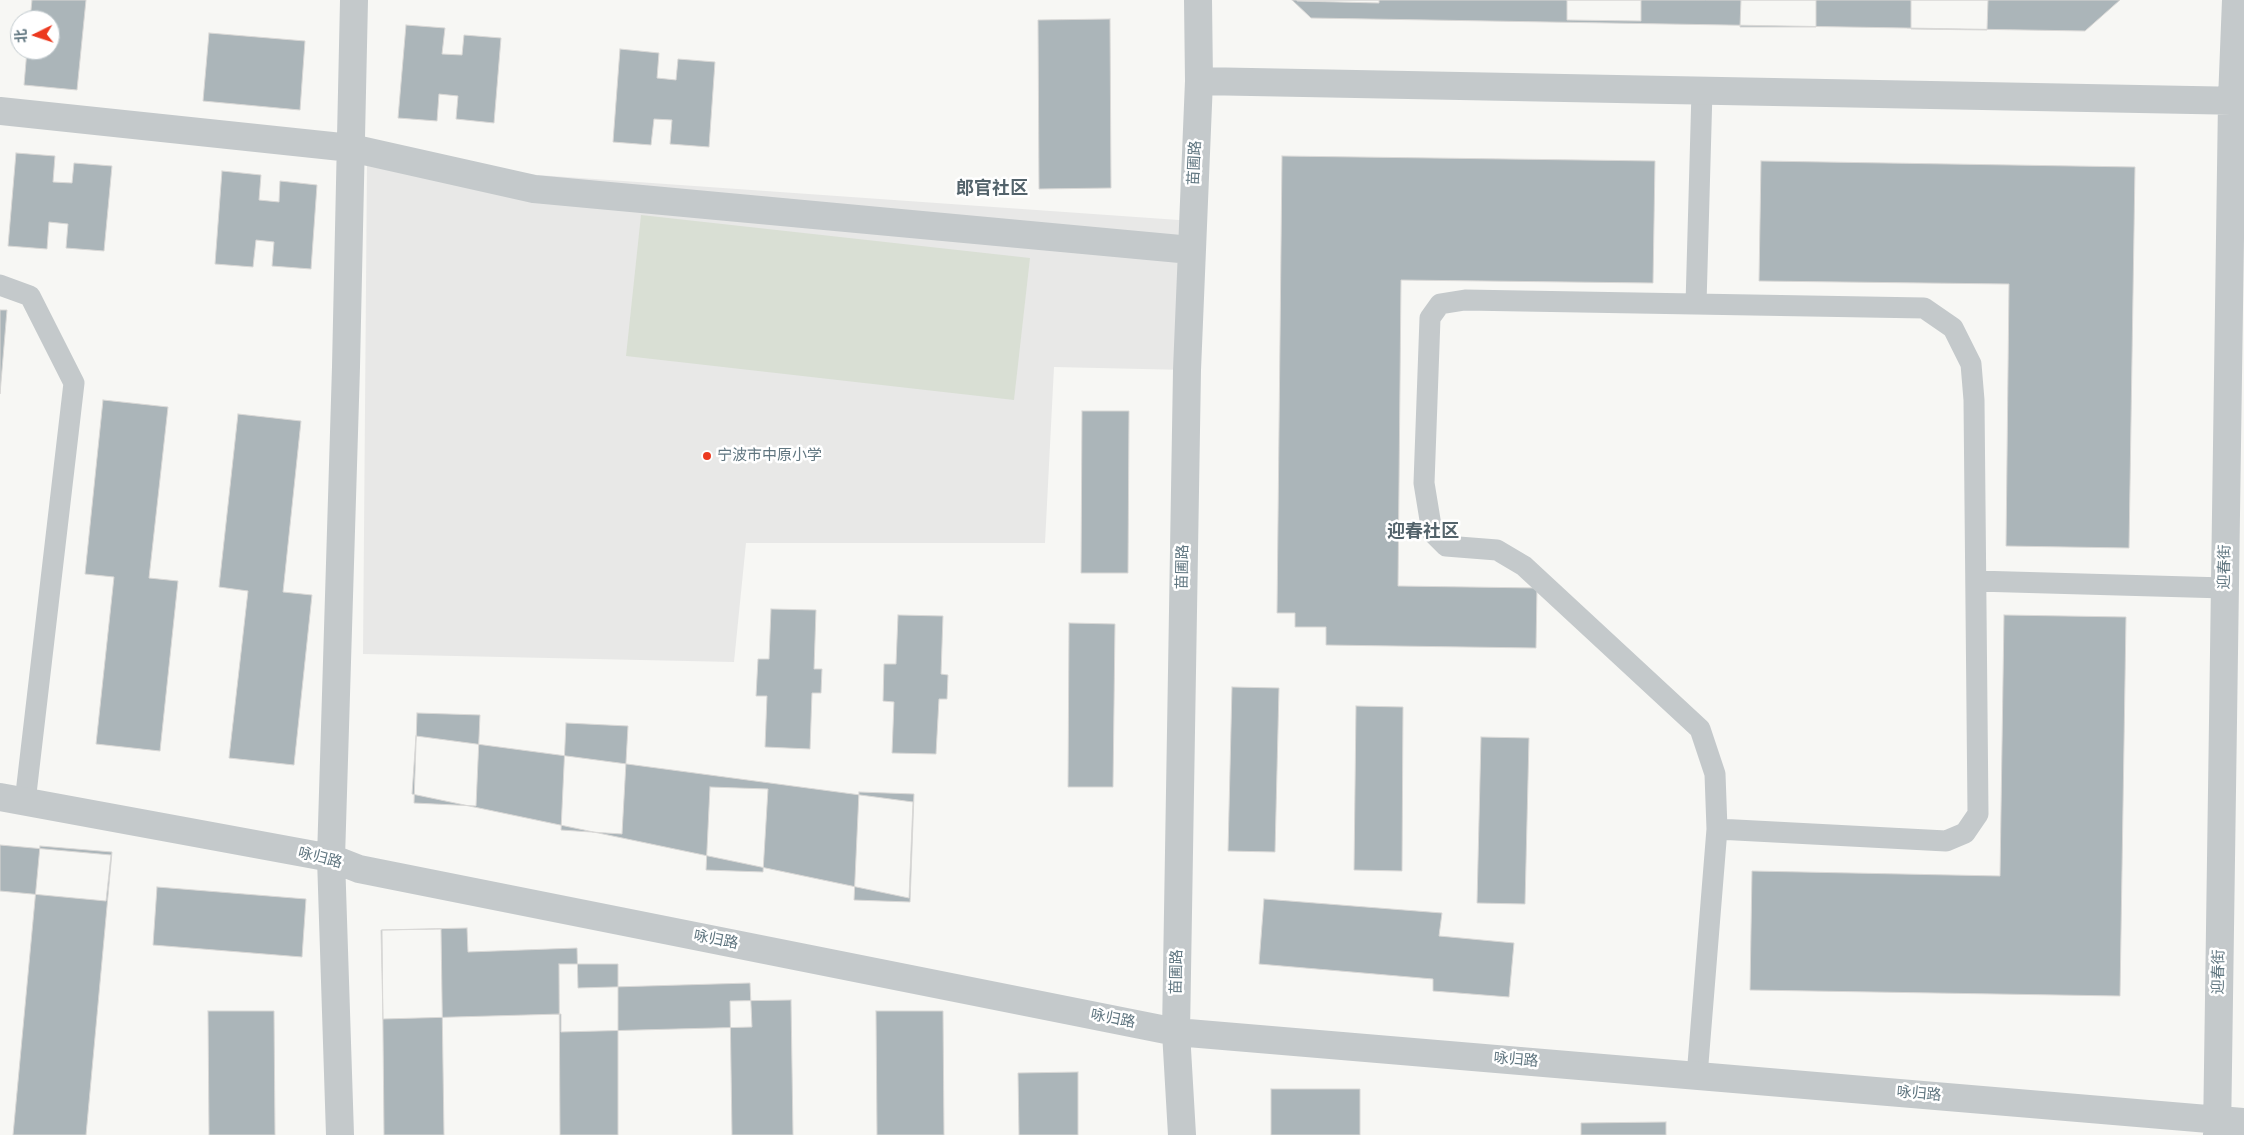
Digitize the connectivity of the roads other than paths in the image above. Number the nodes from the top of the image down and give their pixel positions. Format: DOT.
graph roads {
  1 [pos="354,0"];
  2 [pos="1198,0"];
  3 [pos="2236,0"];
  4 [pos="1199,81"];
  5 [pos="1702,91"];
  6 [pos="2238,101"];
  7 [pos="0,111"];
  8 [pos="351,148"];
  9 [pos="1192,250"];
  10 [pos="0,285"];
  11 [pos="1696,304"];
  12 [pos="1976,582"];
  13 [pos="2225,588"];
  14 [pos="13,799"];
  15 [pos="1717,829"];
  16 [pos="331,858"];
  17 [pos="1176,1032"];
  18 [pos="1698,1076"];
  19 [pos="2244,1122"];
  20 [pos="2217,1127"];
  21 [pos="340,1135"];
  22 [pos="1182,1135"];
  1 -- 8 [label="street"];
  2 -- 4 [label="street, 苗圃路"];
  3 -- 6 [label="street, 迎春街"];
  4 -- 5 [label="street"];
  4 -- 9 [label="street, 苗圃路"];
  5 -- 6 [label="street"];
  5 -- 11 [label="lane"];
  6 -- 13 [label="street, 迎春街"];
  7 -- 8 [label="street"];
  8 -- 9 [label="street"];
  8 -- 16 [label="street"];
  9 -- 17 [label="street, 苗圃路"];
  10 -- 14 [label="lane"];
  11 -- 12 [label="lane"];
  11 -- 15 [label="lane"];
  12 -- 13 [label="lane"];
  12 -- 15 [label="lane"];
  13 -- 20 [label="street, 迎春街"];
  14 -- 16 [label="street, 咏归路"];
  15 -- 18 [label="lane"];
  16 -- 17 [label="street, 咏归路"];
  16 -- 21 [label="street"];
  17 -- 18 [label="street, 咏归路"];
  17 -- 22 [label="street, 苗圃路"];
  18 -- 20 [label="street, 咏归路"];
  19 -- 20 [label="street, 咏归路"];
}
